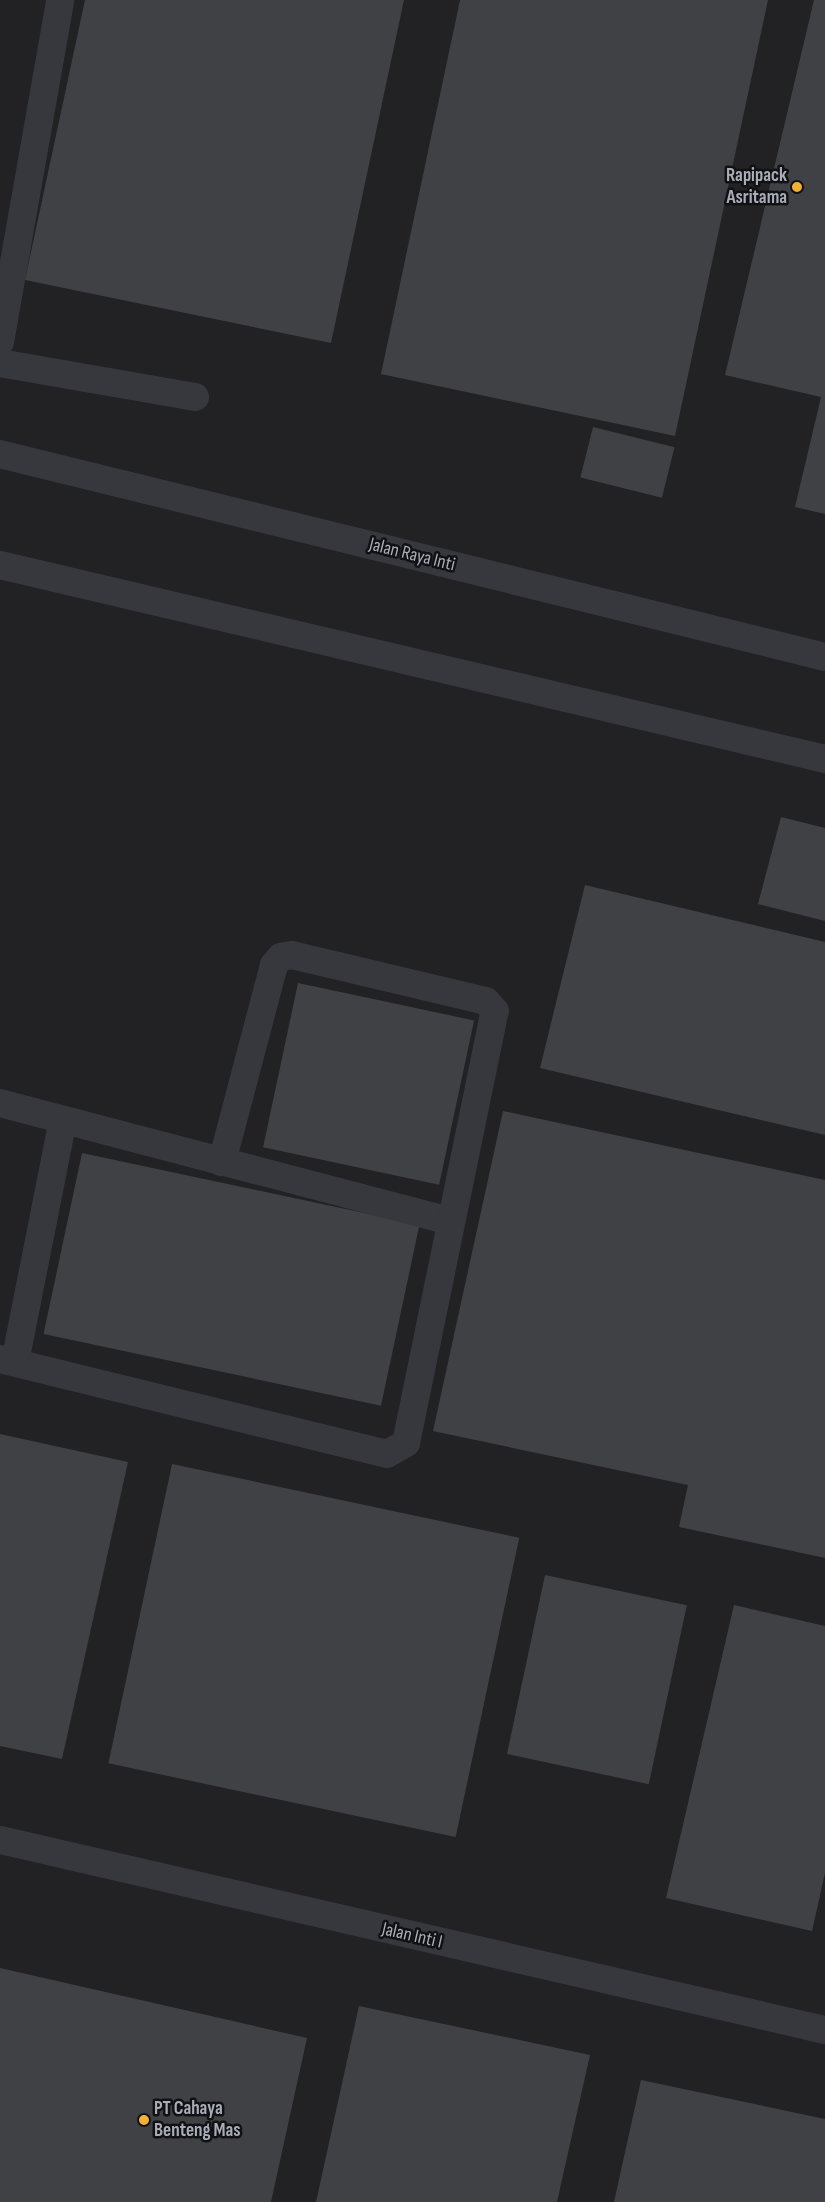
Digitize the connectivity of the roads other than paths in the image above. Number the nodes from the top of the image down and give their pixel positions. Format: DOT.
graph roads {
  1 [pos="60,0"];
  2 [pos="0,342"];
  3 [pos="0,363"];
  4 [pos="195,397"];
  5 [pos="0,454"];
  6 [pos="0,566"];
  7 [pos="825,657"];
  8 [pos="825,759"];
  9 [pos="0,1103"];
  10 [pos="63,1120"];
  11 [pos="222,1162"];
  12 [pos="449,1221"];
  13 [pos="8,1361"];
  14 [pos="0,1840"];
  15 [pos="825,2030"];
  1 -- 2 [label="street"];
  3 -- 4 [label="street"];
  5 -- 7 [label="street, Jalan Raya Inti"];
  6 -- 8 [label="street"];
  9 -- 10 [label="street"];
  10 -- 11 [label="street"];
  10 -- 13 [label="street"];
  11 -- 12 [label="street"];
  11 -- 12 [label="street"];
  12 -- 13 [label="street"];
  14 -- 15 [label="street, Jalan Inti I"];
}
